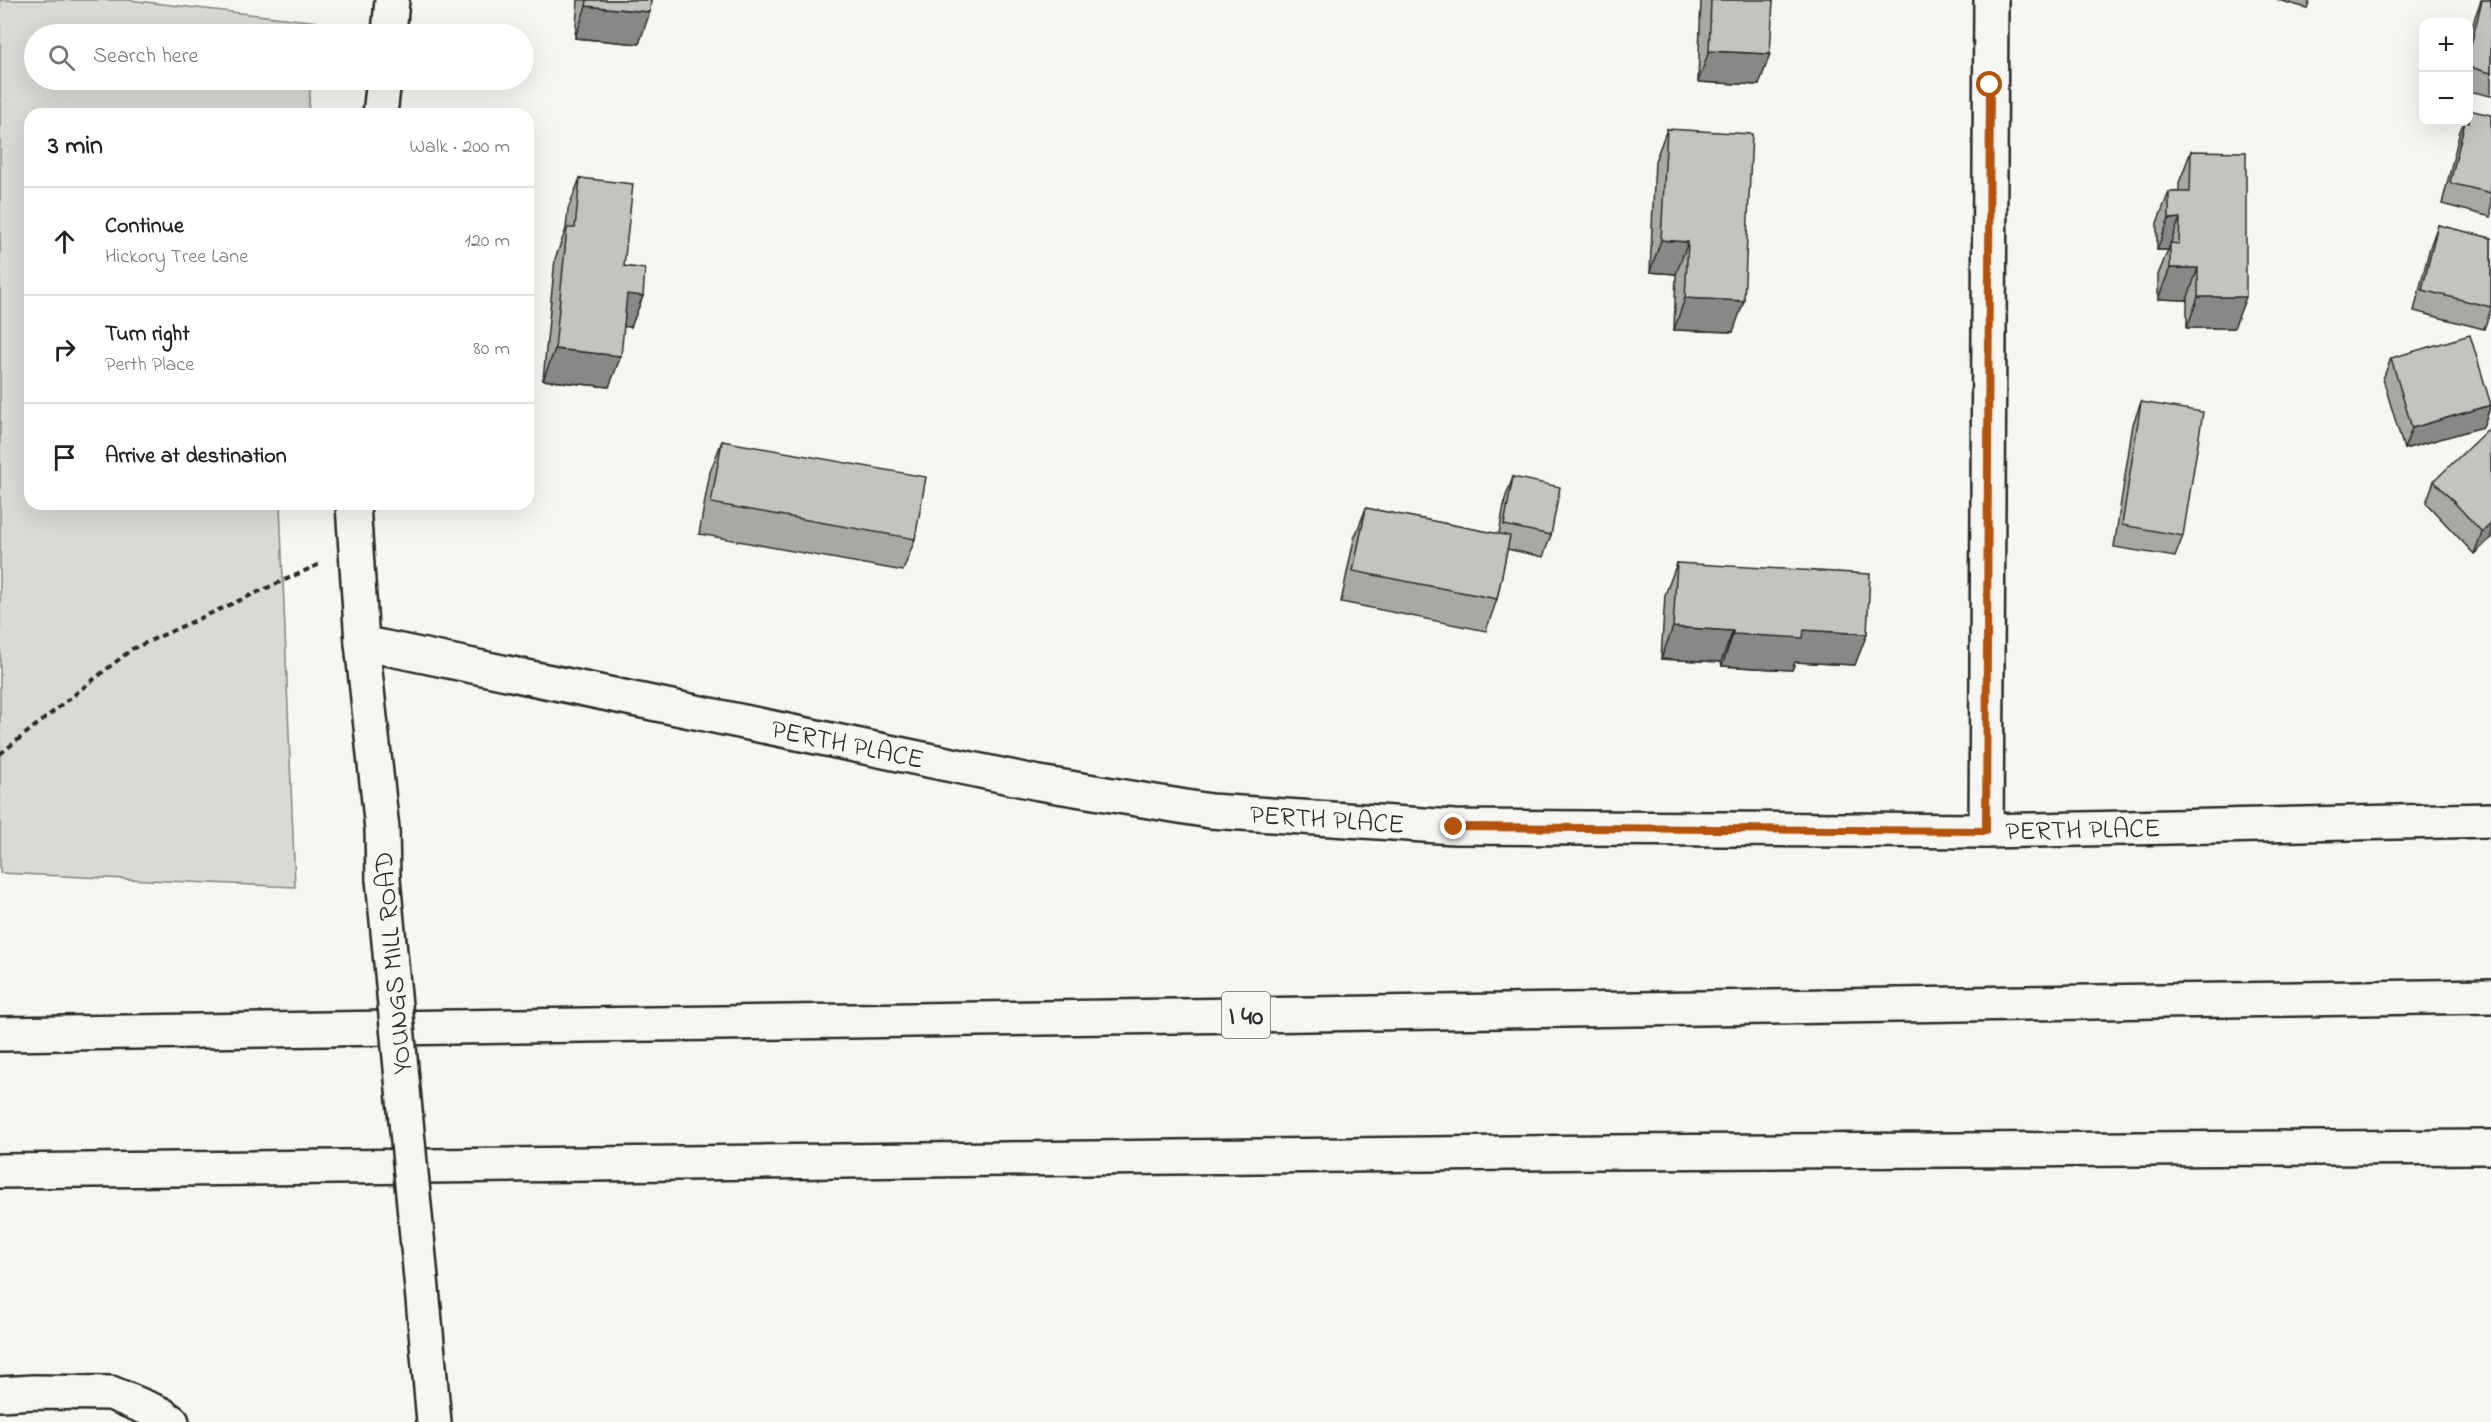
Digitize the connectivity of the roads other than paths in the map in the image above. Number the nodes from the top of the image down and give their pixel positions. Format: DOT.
graph roads {
  1 [pos="392,0"];
  2 [pos="1991,0"];
  3 [pos="390,24"];
  4 [pos="383,90"];
  5 [pos="381,108"];
  6 [pos="353,510"];
  7 [pos="362,643"];
  8 [pos="2491,820"];
  9 [pos="1986,831"];
  10 [pos="2491,996"];
  11 [pos="0,1034"];
  12 [pos="2491,1147"];
  13 [pos="0,1171"];
  14 [pos="0,1394"];
  15 [pos="172,1422"];
  16 [pos="434,1422"];
  1 -- 3 [label="main road"];
  2 -- 9 [label="main road"];
  4 -- 5 [label="main road"];
  6 -- 7 [label="main road, YOUNGS MILL ROAD"];
  7 -- 9 [label="main road, PERTH PLACE"];
  7 -- 16 [label="main road, YOUNGS MILL ROAD, bridge"];
  8 -- 9 [label="main road, PERTH PLACE"];
  10 -- 11 [label="main road, I 40"];
  12 -- 13 [label="main road"];
  14 -- 15 [label="main road"];
}
